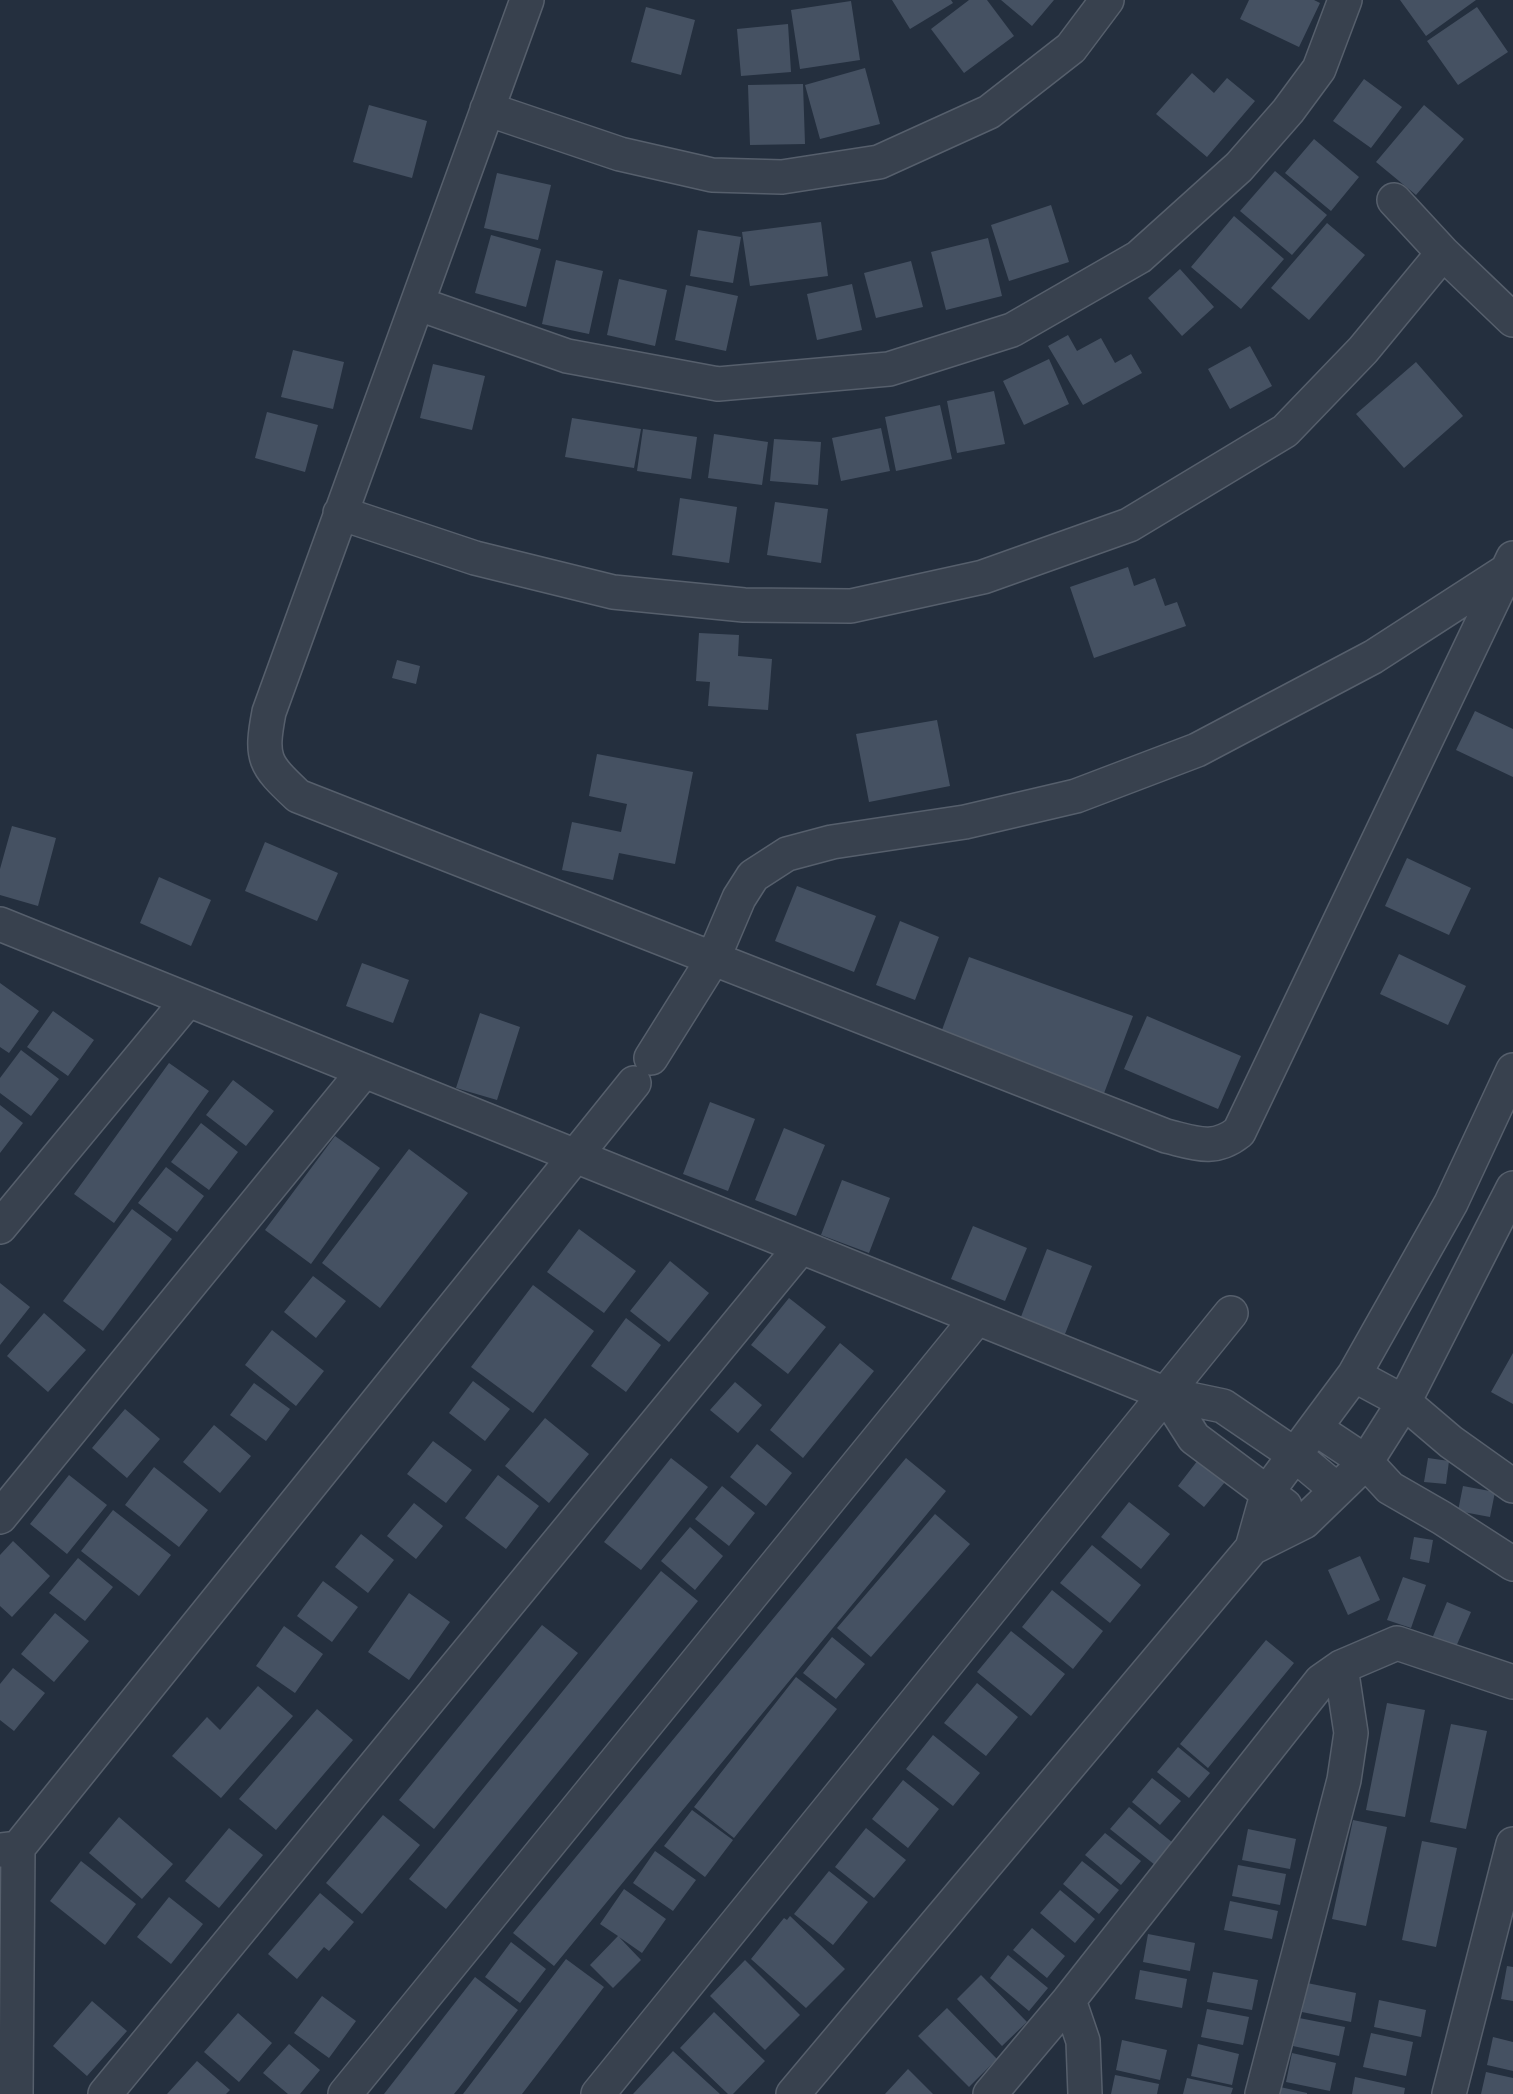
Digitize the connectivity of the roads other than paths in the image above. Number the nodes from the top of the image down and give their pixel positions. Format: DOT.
graph roads {
  1 [pos="527,0"];
  2 [pos="1107,0"];
  3 [pos="1345,0"];
  4 [pos="487,109"];
  5 [pos="1394,200"];
  6 [pos="1443,253"];
  7 [pos="419,304"];
  8 [pos="1513,320"];
  9 [pos="340,513"];
  10 [pos="1510,564"];
  11 [pos="4,933"];
  12 [pos="713,959"];
  13 [pos="188,1000"];
  14 [pos="1513,1070"];
  15 [pos="364,1071"];
  16 [pos="576,1156"];
  17 [pos="1513,1188"];
  18 [pos="0,1227"];
  19 [pos="801,1247"];
  20 [pos="1232,1313"];
  21 [pos="977,1318"];
  22 [pos="1354,1375"];
  23 [pos="1166,1394"];
  24 [pos="1404,1402"];
  25 [pos="1315,1428"];
  26 [pos="1295,1455"];
  27 [pos="1366,1462"];
  28 [pos="1513,1486"];
  29 [pos="1337,1490"];
  30 [pos="1268,1491"];
  31 [pos="0,1517"];
  32 [pos="1304,1522"];
  33 [pos="1252,1548"];
  34 [pos="1513,1564"];
  35 [pos="1341,1667"];
  36 [pos="1513,1682"];
  37 [pos="1513,1844"];
  38 [pos="9,1849"];
  39 [pos="1069,2000"];
  40 [pos="16,2094"];
  41 [pos="105,2094"];
  42 [pos="345,2094"];
  43 [pos="598,2094"];
  44 [pos="793,2094"];
  45 [pos="990,2094"];
  46 [pos="1085,2094"];
  47 [pos="1262,2094"];
  48 [pos="1449,2094"];
  1 -- 4 [label="street"];
  2 -- 4 [label="street"];
  3 -- 7 [label="street"];
  4 -- 7 [label="street"];
  5 -- 6 [label="street"];
  6 -- 8 [label="street"];
  6 -- 9 [label="street"];
  7 -- 9 [label="street"];
  9 -- 12 [label="street"];
  10 -- 12 [label="street"];
  10 -- 12 [label="street"];
  11 -- 13 [label="street"];
  12 -- 16 [label="street"];
  13 -- 15 [label="street"];
  13 -- 18 [label="street"];
  14 -- 22 [label="street"];
  15 -- 16 [label="street"];
  15 -- 31 [label="street"];
  16 -- 19 [label="street"];
  16 -- 38 [label="street"];
  17 -- 24 [label="street"];
  19 -- 21 [label="street"];
  19 -- 41 [label="street"];
  20 -- 23 [label="street"];
  21 -- 23 [label="street"];
  21 -- 42 [label="street"];
  22 -- 24 [label="street"];
  22 -- 25 [label="street"];
  23 -- 26 [label="street"];
  23 -- 30 [label="street"];
  23 -- 43 [label="street"];
  24 -- 27 [label="street"];
  24 -- 28 [label="street"];
  25 -- 26 [label="street"];
  25 -- 27 [label="street"];
  26 -- 29 [label="street"];
  26 -- 30 [label="street"];
  27 -- 29 [label="street"];
  27 -- 34 [label="street"];
  29 -- 32 [label="street"];
  30 -- 32 [label="street"];
  30 -- 33 [label="street"];
  32 -- 33 [label="street"];
  33 -- 44 [label="street"];
  35 -- 36 [label="street"];
  35 -- 39 [label="street"];
  35 -- 47 [label="street"];
  37 -- 48 [label="street"];
  38 -- 40 [label="street"];
  39 -- 45 [label="street"];
  39 -- 46 [label="street"];
}
